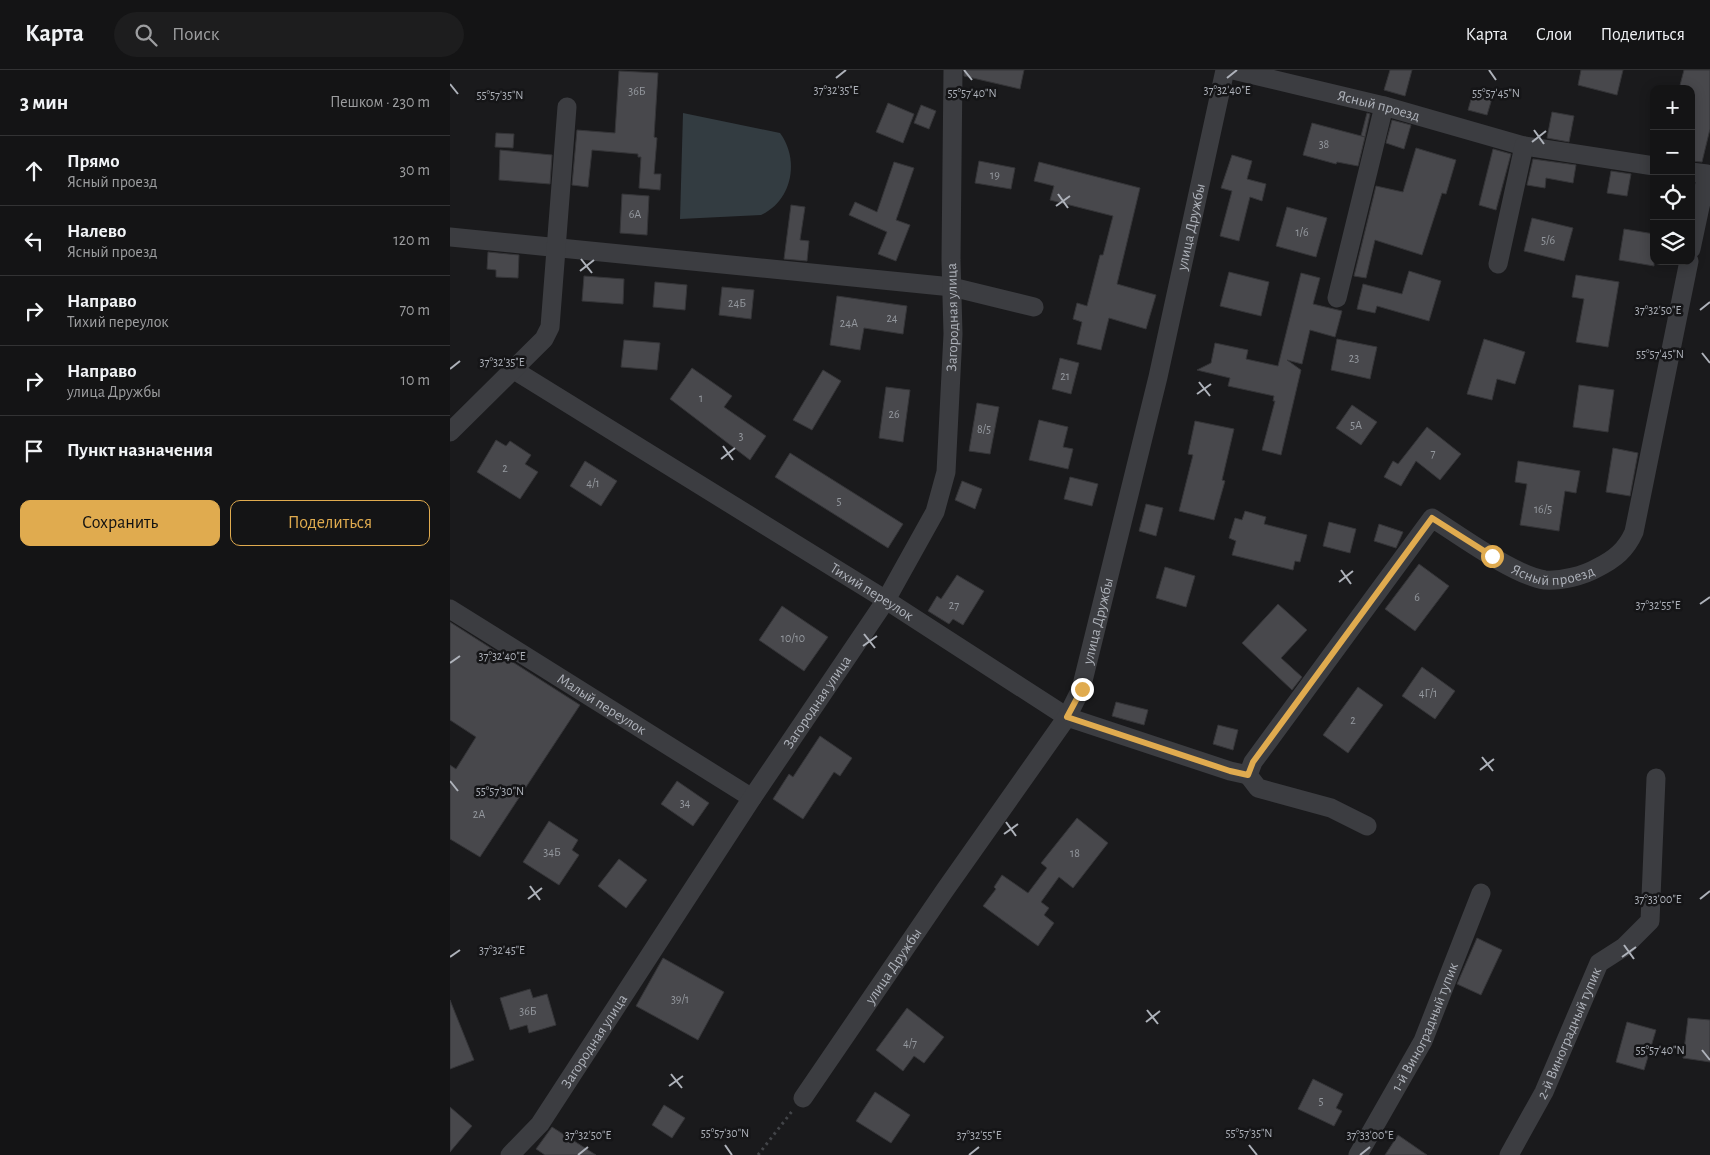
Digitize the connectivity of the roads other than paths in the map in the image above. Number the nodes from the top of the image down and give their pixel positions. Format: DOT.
graph roads {
  1 [pos="953,70"];
  2 [pos="1225,70"];
  3 [pos="1233,70"];
  4 [pos="1384,106"];
  5 [pos="567,107"];
  6 [pos="1524,146"];
  7 [pos="1650,165"];
  8 [pos="1703,173"];
  9 [pos="1695,224"];
  10 [pos="450,237"];
  11 [pos="556,246"];
  12 [pos="1498,264"];
  13 [pos="1688,265"];
  14 [pos="952,287"];
  15 [pos="1337,298"];
  16 [pos="1034,307"];
  17 [pos="514,370"];
  18 [pos="450,432"];
  19 [pos="886,600"];
  20 [pos="450,609"];
  21 [pos="1067,717"];
  22 [pos="1248,775"];
  23 [pos="1656,778"];
  24 [pos="752,798"];
  25 [pos="1368,826"];
  26 [pos="1481,893"];
  27 [pos="803,1098"];
  28 [pos="510,1155"];
  29 [pos="1358,1155"];
  30 [pos="1509,1155"];
  1 -- 14 [label="street, Загородная улица"];
  2 -- 21 [label="street, улица Дружбы"];
  3 -- 4 [label="street, Ясный проезд"];
  4 -- 6 [label="street, Ясный проезд"];
  4 -- 15 [label="street"];
  5 -- 11 [label="street"];
  6 -- 7 [label="street, Ясный проезд"];
  6 -- 12 [label="street"];
  8 -- 9 [label="street"];
  10 -- 11 [label="street"];
  11 -- 14 [label="street"];
  11 -- 17 [label="street"];
  13 -- 22 [label="street, Ясный проезд"];
  14 -- 16 [label="street"];
  14 -- 19 [label="street, Загородная улица"];
  17 -- 18 [label="street"];
  17 -- 19 [label="street, Тихий переулок"];
  19 -- 21 [label="street, Тихий переулок"];
  19 -- 24 [label="street, Загородная улица"];
  20 -- 24 [label="street, Малый переулок"];
  21 -- 22 [label="street, Тихий переулок"];
  21 -- 27 [label="street, улица Дружбы"];
  22 -- 25 [label="street"];
  23 -- 30 [label="street, 2-й Виноградный тупик"];
  24 -- 28 [label="street, Загородная улица"];
  26 -- 29 [label="street, 1-й Виноградный тупик"];
}
